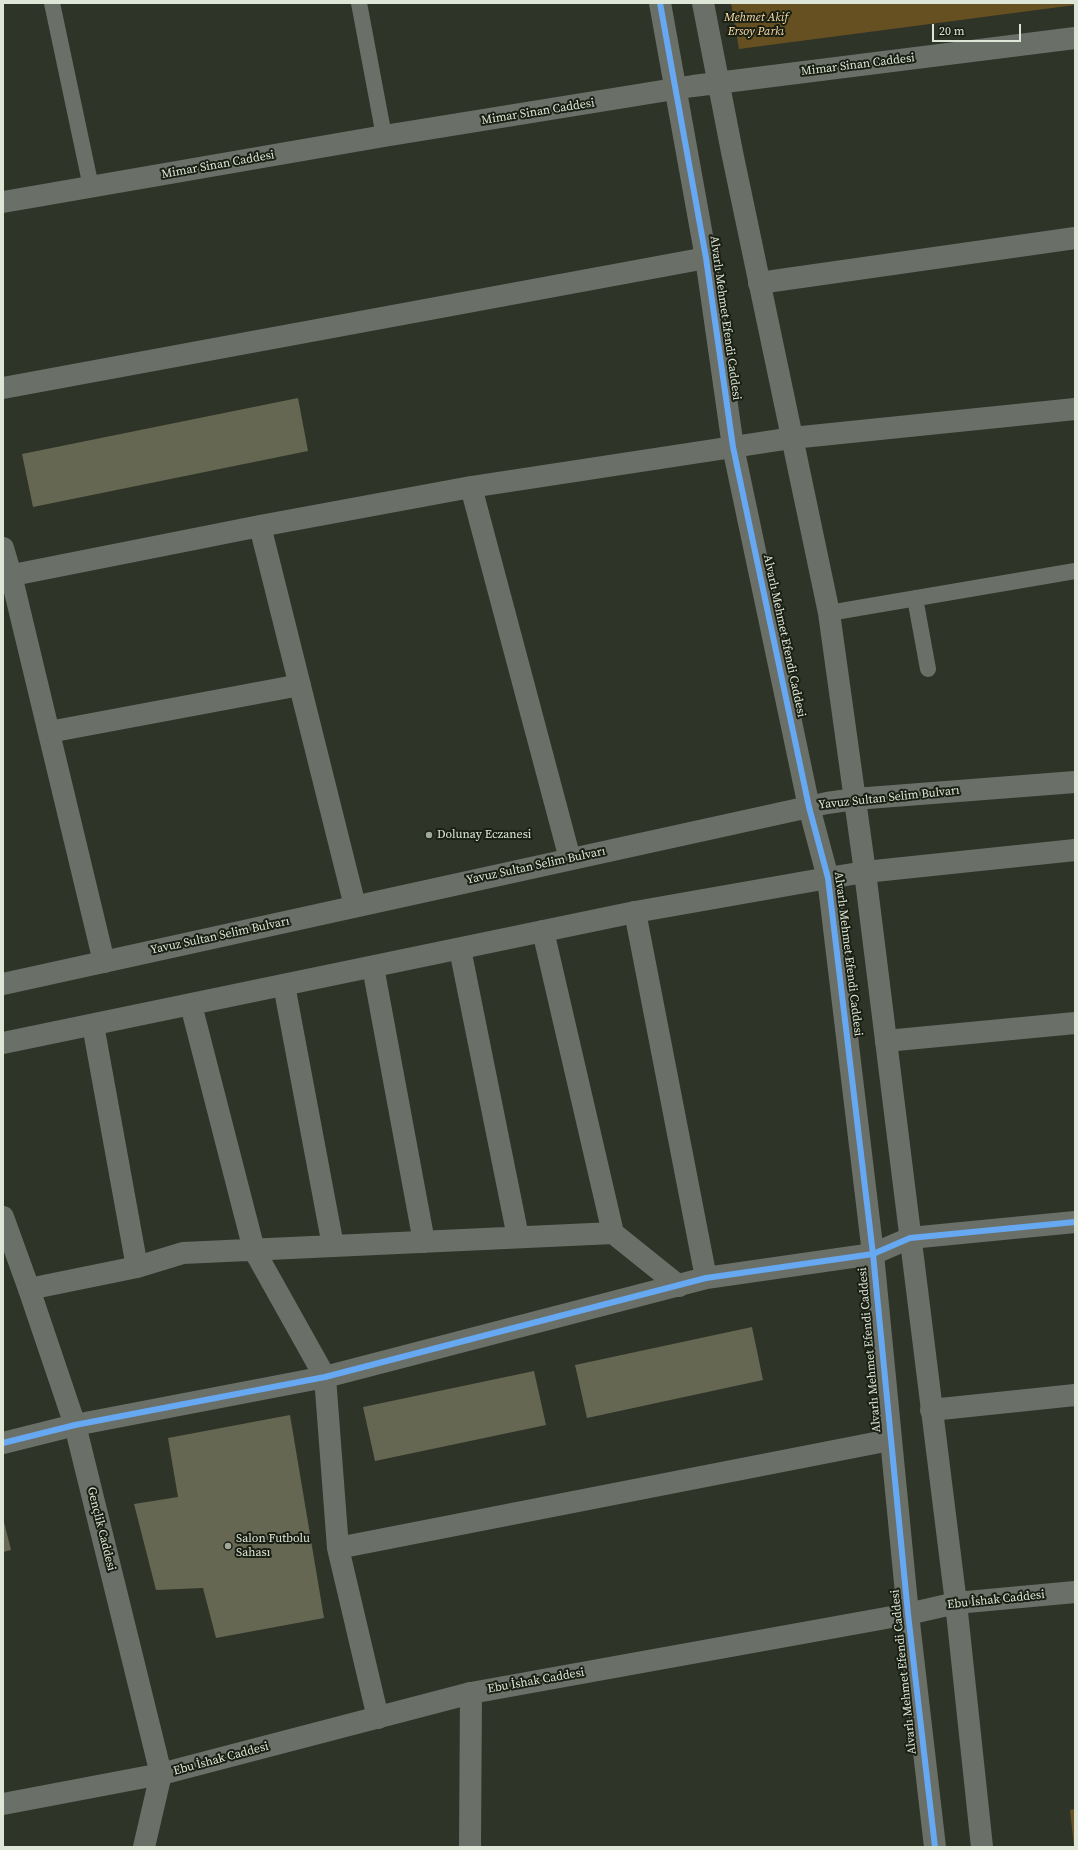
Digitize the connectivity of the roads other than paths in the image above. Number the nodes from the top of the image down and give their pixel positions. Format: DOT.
graph roads {
  1 [pos="52,3"];
  2 [pos="359,3"];
  3 [pos="660,3"];
  4 [pos="703,3"];
  5 [pos="1075,38"];
  6 [pos="718,82"];
  7 [pos="677,90"];
  8 [pos="384,136"];
  9 [pos="91,187"];
  10 [pos="3,202"];
  11 [pos="1075,238"];
  12 [pos="706,258"];
  13 [pos="759,283"];
  14 [pos="3,388"];
  15 [pos="1075,409"];
  16 [pos="792,438"];
  17 [pos="733,446"];
  18 [pos="471,487"];
  19 [pos="260,526"];
  20 [pos="3,548"];
  21 [pos="1075,571"];
  22 [pos="7,576"];
  23 [pos="915,598"];
  24 [pos="828,613"];
  25 [pos="928,669"];
  26 [pos="300,685"];
  27 [pos="49,732"];
  28 [pos="1075,782"];
  29 [pos="855,799"];
  30 [pos="809,807"];
  31 [pos="1075,850"];
  32 [pos="570,859"];
  33 [pos="865,872"];
  34 [pos="828,878"];
  35 [pos="355,906"];
  36 [pos="636,912"];
  37 [pos="543,932"];
  38 [pos="460,949"];
  39 [pos="104,962"];
  40 [pos="373,967"];
  41 [pos="3,984"];
  42 [pos="284,985"];
  43 [pos="191,1005"];
  44 [pos="1075,1023"];
  45 [pos="93,1025"];
  46 [pos="886,1041"];
  47 [pos="3,1043"];
  48 [pos="3,1217"];
  49 [pos="1075,1222"];
  50 [pos="613,1233"];
  51 [pos="518,1237"];
  52 [pos="910,1238"];
  53 [pos="424,1242"];
  54 [pos="333,1246"];
  55 [pos="254,1250"];
  56 [pos="873,1254"];
  57 [pos="137,1267"];
  58 [pos="706,1278"];
  59 [pos="679,1286"];
  60 [pos="30,1289"];
  61 [pos="325,1377"];
  62 [pos="1075,1395"];
  63 [pos="931,1410"];
  64 [pos="75,1425"];
  65 [pos="890,1440"];
  66 [pos="3,1443"];
  67 [pos="338,1548"];
  68 [pos="1075,1592"];
  69 [pos="956,1603"];
  70 [pos="908,1614"];
  71 [pos="471,1693"];
  72 [pos="378,1718"];
  73 [pos="161,1774"];
  74 [pos="3,1804"];
  75 [pos="144,1847"];
  76 [pos="470,1847"];
  77 [pos="935,1847"];
  78 [pos="982,1847"];
  1 -- 9 [label="lane"];
  2 -- 8 [label="lane"];
  3 -- 7 [label="street, Alvarlı Mehmet Efendi Caddesi"];
  4 -- 6 [label="street"];
  5 -- 6 [label="street, Mimar Sinan Caddesi"];
  6 -- 7 [label="street, Mimar Sinan Caddesi"];
  6 -- 13 [label="street"];
  7 -- 8 [label="street, Mimar Sinan Caddesi"];
  7 -- 12 [label="street, Alvarlı Mehmet Efendi Caddesi"];
  8 -- 9 [label="street, Mimar Sinan Caddesi"];
  9 -- 10 [label="street, Mimar Sinan Caddesi"];
  11 -- 13 [label="street"];
  12 -- 14 [label="street"];
  12 -- 17 [label="street, Alvarlı Mehmet Efendi Caddesi"];
  13 -- 16 [label="street"];
  15 -- 16 [label="street"];
  16 -- 17 [label="street"];
  16 -- 24 [label="street"];
  17 -- 18 [label="street"];
  17 -- 30 [label="street, Alvarlı Mehmet Efendi Caddesi"];
  18 -- 19 [label="street"];
  18 -- 32 [label="street"];
  19 -- 22 [label="street"];
  19 -- 26 [label="street"];
  20 -- 22 [label="street"];
  21 -- 23 [label="lane"];
  22 -- 27 [label="street"];
  23 -- 24 [label="lane"];
  23 -- 25 [label="lane"];
  24 -- 29 [label="street"];
  26 -- 27 [label="street"];
  26 -- 35 [label="street"];
  27 -- 39 [label="street"];
  28 -- 29 [label="main road, Yavuz Sultan Selim Bulvarı"];
  29 -- 30 [label="main road, Yavuz Sultan Selim Bulvarı"];
  29 -- 33 [label="street"];
  30 -- 32 [label="main road, Yavuz Sultan Selim Bulvarı"];
  30 -- 34 [label="street, Alvarlı Mehmet Efendi Caddesi"];
  31 -- 33 [label="main road"];
  32 -- 35 [label="main road, Yavuz Sultan Selim Bulvarı"];
  33 -- 34 [label="main road"];
  33 -- 46 [label="street"];
  34 -- 36 [label="main road"];
  34 -- 56 [label="street, Alvarlı Mehmet Efendi Caddesi"];
  35 -- 39 [label="main road, Yavuz Sultan Selim Bulvarı"];
  36 -- 37 [label="main road"];
  36 -- 58 [label="street"];
  37 -- 38 [label="main road"];
  37 -- 50 [label="street"];
  38 -- 40 [label="main road"];
  38 -- 51 [label="street"];
  39 -- 41 [label="main road, Yavuz Sultan Selim Bulvarı"];
  40 -- 42 [label="main road"];
  40 -- 53 [label="street"];
  42 -- 43 [label="main road"];
  42 -- 54 [label="street"];
  43 -- 45 [label="main road"];
  43 -- 55 [label="street"];
  44 -- 46 [label="street"];
  45 -- 47 [label="main road"];
  45 -- 57 [label="street"];
  46 -- 52 [label="street"];
  48 -- 60 [label="street, Gençlik Caddesi"];
  49 -- 52 [label="street"];
  50 -- 51 [label="street"];
  50 -- 59 [label="street"];
  51 -- 53 [label="street"];
  52 -- 56 [label="street"];
  52 -- 63 [label="street"];
  53 -- 54 [label="street"];
  54 -- 55 [label="street"];
  55 -- 57 [label="street"];
  55 -- 61 [label="street"];
  56 -- 58 [label="street"];
  56 -- 65 [label="street, Alvarlı Mehmet Efendi Caddesi"];
  57 -- 60 [label="street"];
  58 -- 59 [label="street"];
  59 -- 61 [label="street"];
  60 -- 64 [label="street, Gençlik Caddesi"];
  61 -- 64 [label="street"];
  61 -- 67 [label="street"];
  62 -- 63 [label="street"];
  63 -- 69 [label="street"];
  64 -- 66 [label="street"];
  64 -- 73 [label="street, Gençlik Caddesi"];
  65 -- 67 [label="street"];
  65 -- 70 [label="street, Alvarlı Mehmet Efendi Caddesi"];
  67 -- 72 [label="street"];
  68 -- 69 [label="street, Ebu İshak Caddesi"];
  69 -- 70 [label="street, Ebu İshak Caddesi"];
  69 -- 78 [label="street"];
  70 -- 71 [label="street, Ebu İshak Caddesi"];
  70 -- 77 [label="street, Alvarlı Mehmet Efendi Caddesi"];
  71 -- 72 [label="street, Ebu İshak Caddesi"];
  71 -- 76 [label="street"];
  72 -- 73 [label="street, Ebu İshak Caddesi"];
  73 -- 74 [label="street, Ebu İshak Caddesi"];
  73 -- 75 [label="street, Gençlik Caddesi"];
}
